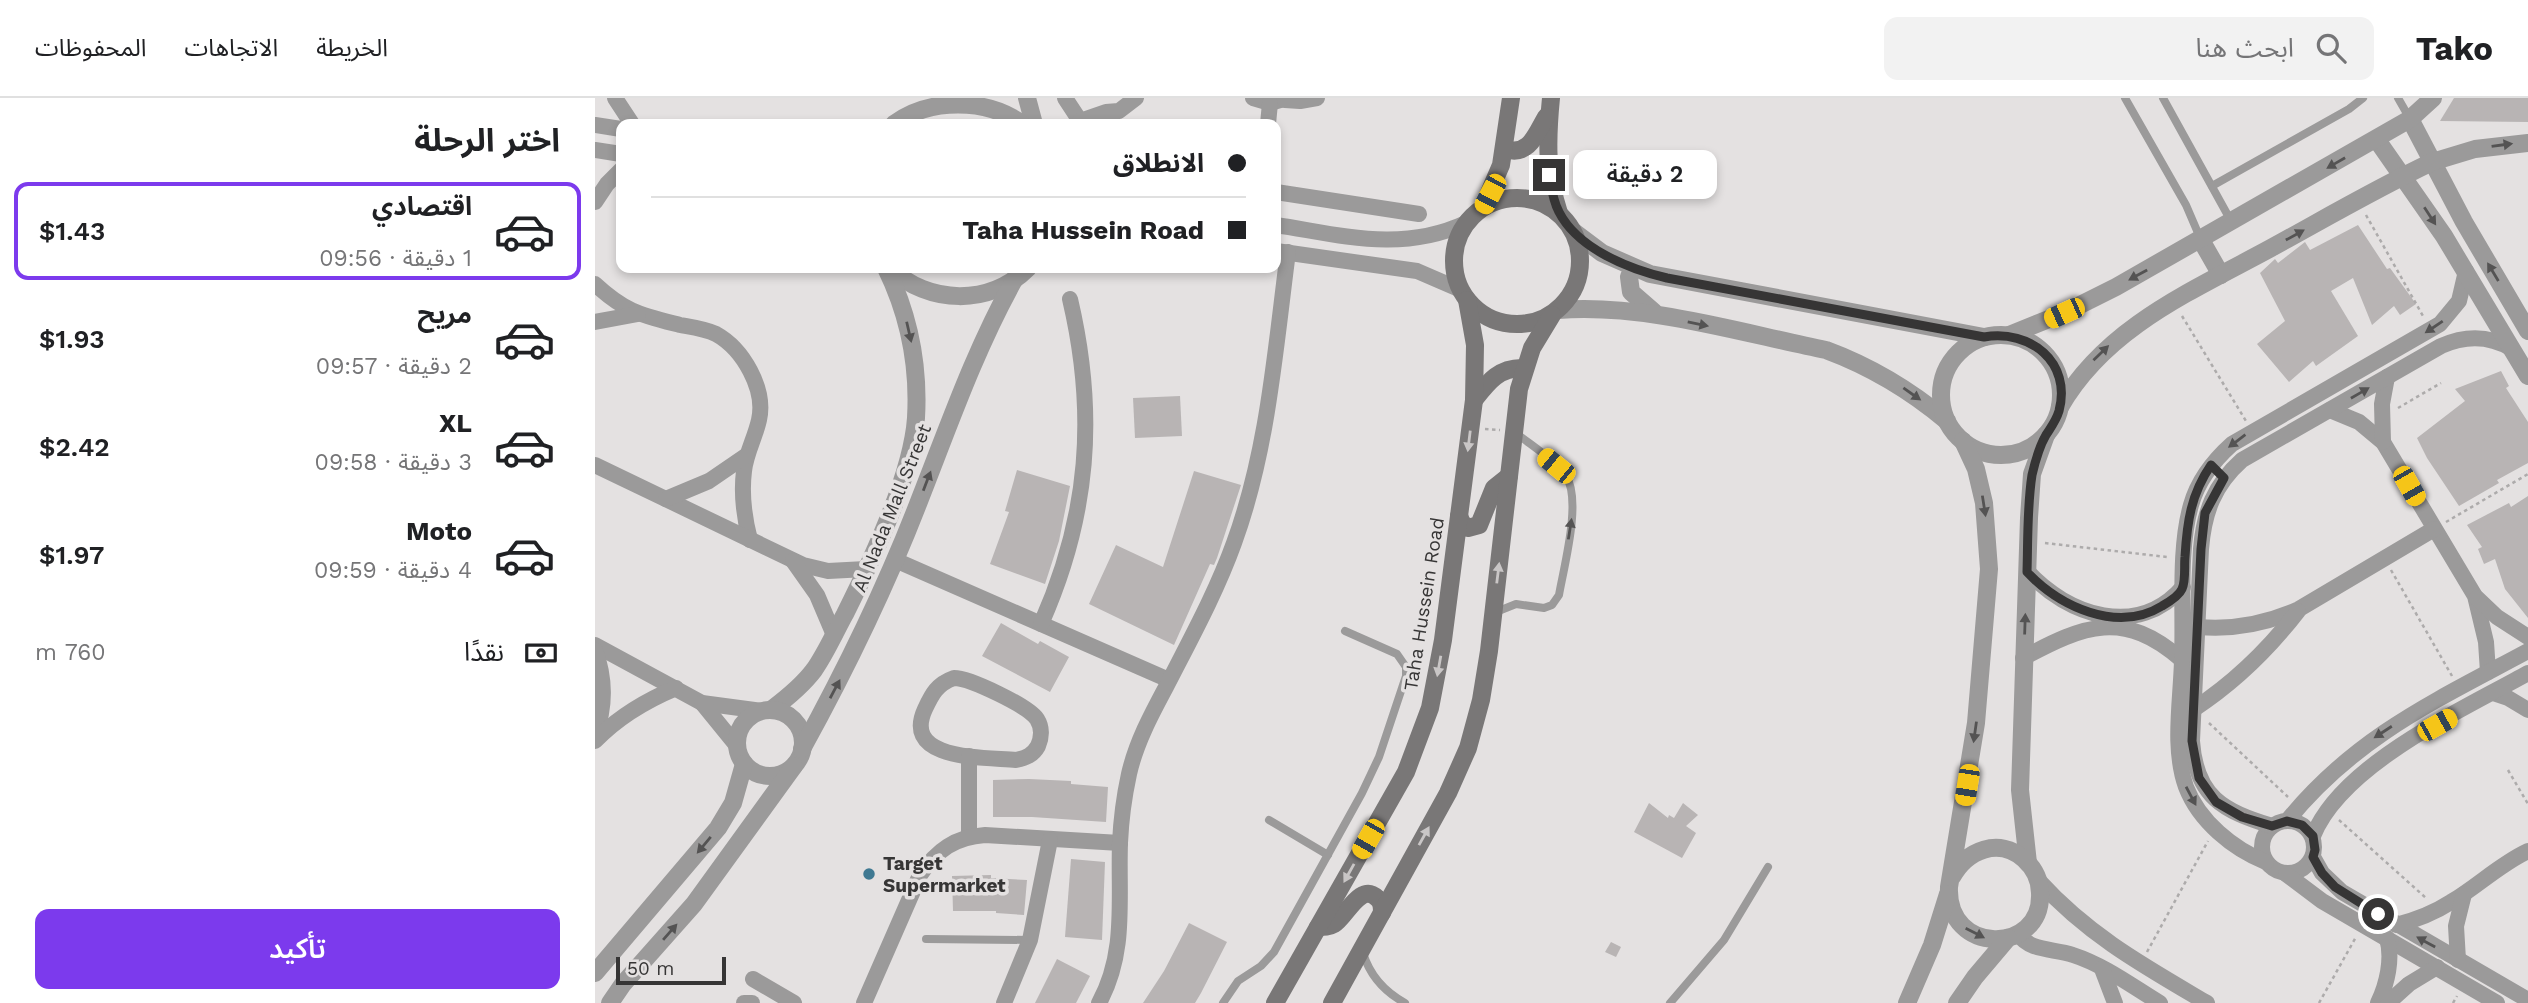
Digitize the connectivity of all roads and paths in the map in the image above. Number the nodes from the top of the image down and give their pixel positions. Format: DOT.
graph roads {
  1 [pos="615,98"];
  2 [pos="917,98"];
  3 [pos="1027,98"];
  4 [pos="1065,98"];
  5 [pos="1136,98"];
  6 [pos="1253,98"];
  7 [pos="1317,98"];
  8 [pos="1511,98"];
  9 [pos="2125,98"];
  10 [pos="2163,98"];
  11 [pos="2363,98"];
  12 [pos="2398,98"];
  13 [pos="2431,99"];
  14 [pos="1280,100"];
  15 [pos="1550,104"];
  16 [pos="1120,118"];
  17 [pos="629,119"];
  18 [pos="900,119"];
  19 [pos="902,119"];
  20 [pos="1014,119"];
  21 [pos="1033,119"];
  22 [pos="1078,119"];
  23 [pos="1090,119"];
  24 [pos="1270,119"];
  25 [pos="2410,119"];
  26 [pos="595,125"];
  27 [pos="616,128"];
  28 [pos="2377,139"];
  29 [pos="2528,142"];
  30 [pos="1505,149"];
  31 [pos="595,150"];
  32 [pos="616,153"];
  33 [pos="2432,162"];
  34 [pos="616,175"];
  35 [pos="2403,176"];
  36 [pos="2212,186"];
  37 [pos="1281,193"];
  38 [pos="2357,200"];
  39 [pos="595,202"];
  40 [pos="1483,207"];
  41 [pos="1559,213"];
  42 [pos="1419,214"];
  43 [pos="2232,222"];
  44 [pos="1466,223"];
  45 [pos="1281,226"];
  46 [pos="1574,232"];
  47 [pos="1370,239"];
  48 [pos="2201,240"];
  49 [pos="1282,252"];
  50 [pos="1366,264"];
  51 [pos="1633,268"];
  52 [pos="2466,271"];
  53 [pos="890,273"];
  54 [pos="895,273"];
  55 [pos="1024,273"];
  56 [pos="1025,273"];
  57 [pos="1280,273"];
  58 [pos="2221,275"];
  59 [pos="595,284"];
  60 [pos="1464,295"];
  61 [pos="1070,299"];
  62 [pos="2173,301"];
  63 [pos="1555,312"];
  64 [pos="638,314"];
  65 [pos="1657,315"];
  66 [pos="595,322"];
  67 [pos="2431,330"];
  68 [pos="2528,331"];
  69 [pos="2010,335"];
  70 [pos="1984,337"];
  71 [pos="2512,349"];
  72 [pos="1524,368"];
  73 [pos="2528,376"];
  74 [pos="2386,377"];
  75 [pos="2441,383"];
  76 [pos="1473,400"];
  77 [pos="2060,407"];
  78 [pos="2330,410"];
  79 [pos="2381,417"];
  80 [pos="1947,421"];
  81 [pos="1470,428"];
  82 [pos="1513,431"];
  83 [pos="2251,431"];
  84 [pos="2046,435"];
  85 [pos="1963,441"];
  86 [pos="2383,442"];
  87 [pos="747,455"];
  88 [pos="595,465"];
  89 [pos="2211,465"];
  90 [pos="2528,474"];
  91 [pos="1509,476"];
  92 [pos="2224,478"];
  93 [pos="666,499"];
  94 [pos="1459,516"];
  95 [pos="2434,529"];
  96 [pos="750,540"];
  97 [pos="2028,541"];
  98 [pos="791,559"];
  99 [pos="2185,559"];
  100 [pos="2385,559"];
  101 [pos="895,560"];
  102 [pos="866,569"];
  103 [pos="2027,572"];
  104 [pos="2183,587"];
  105 [pos="2475,596"];
  106 [pos="2299,609"];
  107 [pos="1493,614"];
  108 [pos="2108,621"];
  109 [pos="1041,624"];
  110 [pos="2199,627"];
  111 [pos="1345,631"];
  112 [pos="834,635"];
  113 [pos="2528,636"];
  114 [pos="595,647"];
  115 [pos="2528,651"];
  116 [pos="2023,658"];
  117 [pos="2182,660"];
  118 [pos="2488,673"];
  119 [pos="2528,673"];
  120 [pos="1169,680"];
  121 [pos="676,688"];
  122 [pos="2459,688"];
  123 [pos="2493,692"];
  124 [pos="2440,699"];
  125 [pos="702,702"];
  126 [pos="2194,709"];
  127 [pos="767,710"];
  128 [pos="2528,710"];
  129 [pos="2449,718"];
  130 [pos="595,734"];
  131 [pos="595,741"];
  132 [pos="737,746"];
  133 [pos="802,749"];
  134 [pos="969,755"];
  135 [pos="744,764"];
  136 [pos="794,766"];
  137 [pos="2508,770"];
  138 [pos="2528,804"];
  139 [pos="2298,807"];
  140 [pos="2327,809"];
  141 [pos="726,816"];
  142 [pos="1269,820"];
  143 [pos="2279,823"];
  144 [pos="2215,828"];
  145 [pos="749,829"];
  146 [pos="969,836"];
  147 [pos="2313,836"];
  148 [pos="1050,840"];
  149 [pos="1120,843"];
  150 [pos="2528,851"];
  151 [pos="1328,855"];
  152 [pos="2313,857"];
  153 [pos="2266,862"];
  154 [pos="2028,863"];
  155 [pos="1768,867"];
  156 [pos="2286,874"];
  157 [pos="2039,881"];
  158 [pos="1951,882"];
  159 [pos="2464,894"];
  160 [pos="2439,909"];
  161 [pos="1382,913"];
  162 [pos="2363,925"];
  163 [pos="1318,927"];
  164 [pos="2391,932"];
  165 [pos="2013,936"];
  166 [pos="926,939"];
  167 [pos="1030,940"];
  168 [pos="1362,950"];
  169 [pos="2458,960"];
  170 [pos="2141,964"];
  171 [pos="2437,967"];
  172 [pos="2102,969"];
  173 [pos="595,973"];
  174 [pos="753,979"];
  175 [pos="2528,1000"];
  176 [pos="610,1003"];
  177 [pos="744,1003"];
  178 [pos="752,1003"];
  179 [pos="795,1003"];
  180 [pos="864,1003"];
  181 [pos="1004,1003"];
  182 [pos="1098,1003"];
  183 [pos="1223,1003"];
  184 [pos="1275,1003"];
  185 [pos="1332,1003"];
  186 [pos="1405,1003"];
  187 [pos="1669,1003"];
  188 [pos="1907,1003"];
  189 [pos="1957,1003"];
  190 [pos="2115,1003"];
  191 [pos="2160,1003"];
  192 [pos="2207,1003"];
  193 [pos="2319,1003"];
  194 [pos="2378,1003"];
  195 [pos="2388,1003"];
  196 [pos="2497,1003"];
  1 -- 17 [label="street"];
  2 -- 18 [label="street"];
  3 -- 21 [label="street"];
  4 -- 22 [label="street"];
  5 -- 16 [label="street"];
  6 -- 14 [label="street"];
  7 -- 14 [label="street"];
  8 -- 30 [label="main road"];
  9 -- 48 [label="lane"];
  10 -- 36 [label="lane"];
  11 -- 36 [label="lane"];
  12 -- 25 [label="lane"];
  13 -- 25 [label="street"];
  14 -- 24 [label="street"];
  15 -- 30 [label="main road"];
  15 -- 41 [label="main road"];
  16 -- 23 [label="street"];
  19 -- 20 [label="street"];
  25 -- 28 [label="street"];
  25 -- 33 [label="street"];
  26 -- 27 [label="street"];
  28 -- 35 [label="street"];
  28 -- 43 [label="street, one-way"];
  33 -- 29 [label="street, one-way"];
  30 -- 40 [label="main road"];
  31 -- 32 [label="street"];
  33 -- 35 [label="street"];
  68 -- 33 [label="street, one-way"];
  34 -- 39 [label="street"];
  35 -- 38 [label="street"];
  35 -- 52 [label="street, one-way"];
  36 -- 43 [label="lane"];
  37 -- 42 [label="street"];
  58 -- 38 [label="street, one-way"];
  38 -- 67 [label="path"];
  40 -- 41 [label="main road"];
  40 -- 44 [label="main road"];
  41 -- 46 [label="main road"];
  43 -- 48 [label="street"];
  44 -- 47 [label="street"];
  44 -- 60 [label="main road"];
  45 -- 47 [label="street"];
  46 -- 51 [label="street"];
  46 -- 63 [label="main road"];
  47 -- 50 [label="street"];
  48 -- 58 [label="street"];
  48 -- 69 [label="street, one-way"];
  49 -- 50 [label="street"];
  50 -- 60 [label="street"];
  51 -- 65 [label="street"];
  51 -- 70 [label="street"];
  52 -- 67 [label="street, one-way"];
  52 -- 71 [label="street"];
  53 -- 102 [label="street, Al Nada Mall Street, one-way"];
  54 -- 55 [label="street"];
  101 -- 56 [label="street, Al Nada Mall Street, one-way"];
  57 -- 120 [label="street"];
  58 -- 62 [label="street"];
  59 -- 64 [label="street"];
  60 -- 63 [label="main road"];
  60 -- 76 [label="main road, Taha Hussein Road"];
  61 -- 109 [label="street"];
  77 -- 62 [label="street, one-way"];
  62 -- 83 [label="path"];
  63 -- 65 [label="street"];
  63 -- 72 [label="main road"];
  64 -- 66 [label="street"];
  64 -- 87 [label="street"];
  65 -- 80 [label="street, one-way"];
  67 -- 83 [label="street"];
  69 -- 70 [label="street"];
  69 -- 77 [label="street"];
  70 -- 80 [label="street"];
  71 -- 73 [label="street"];
  71 -- 74 [label="street"];
  72 -- 76 [label="main road"];
  72 -- 82 [label="main road"];
  78 -- 74 [label="street, one-way"];
  74 -- 79 [label="street"];
  75 -- 79 [label="path"];
  76 -- 81 [label="main road, Taha Hussein Road"];
  77 -- 84 [label="street"];
  78 -- 86 [label="street"];
  78 -- 92 [label="street"];
  79 -- 86 [label="street"];
  80 -- 85 [label="street"];
  81 -- 82 [label="path"];
  81 -- 94 [label="main road, Taha Hussein Road, one-way"];
  82 -- 91 [label="main road"];
  107 -- 82 [label="lane, one-way"];
  83 -- 89 [label="street, one-way"];
  84 -- 85 [label="street"];
  84 -- 97 [label="street"];
  85 -- 158 [label="street, one-way"];
  86 -- 95 [label="street"];
  87 -- 93 [label="street"];
  87 -- 96 [label="street"];
  88 -- 93 [label="street"];
  89 -- 92 [label="street"];
  89 -- 99 [label="street"];
  90 -- 95 [label="path"];
  91 -- 94 [label="main road"];
  107 -- 91 [label="main road, one-way"];
  92 -- 110 [label="street"];
  93 -- 96 [label="street"];
  94 -- 163 [label="main road, Taha Hussein Road, one-way"];
  95 -- 100 [label="street"];
  95 -- 105 [label="street"];
  96 -- 98 [label="street"];
  97 -- 99 [label="path"];
  97 -- 103 [label="street"];
  98 -- 102 [label="street"];
  98 -- 112 [label="street"];
  99 -- 104 [label="street"];
  100 -- 106 [label="street"];
  100 -- 122 [label="path"];
  101 -- 109 [label="street"];
  133 -- 101 [label="street, Al Nada Mall Street, one-way"];
  102 -- 112 [label="street, Al Nada Mall Street"];
  103 -- 108 [label="street"];
  116 -- 103 [label="street, one-way"];
  104 -- 108 [label="street"];
  104 -- 117 [label="street"];
  105 -- 113 [label="street"];
  105 -- 118 [label="street"];
  106 -- 110 [label="street"];
  106 -- 126 [label="street"];
  161 -- 107 [label="main road, one-way"];
  108 -- 116 [label="street"];
  108 -- 117 [label="street"];
  109 -- 120 [label="street"];
  110 -- 126 [label="street"];
  111 -- 151 [label="lane"];
  112 -- 127 [label="street, Al Nada Mall Street"];
  114 -- 121 [label="street"];
  114 -- 130 [label="street"];
  115 -- 118 [label="street"];
  116 -- 154 [label="street"];
  117 -- 144 [label="street, one-way"];
  118 -- 122 [label="street"];
  119 -- 123 [label="street"];
  120 -- 149 [label="street"];
  121 -- 125 [label="street"];
  121 -- 131 [label="street"];
  122 -- 124 [label="street"];
  123 -- 128 [label="street"];
  123 -- 129 [label="street"];
  124 -- 129 [label="street"];
  124 -- 139 [label="street, one-way"];
  125 -- 127 [label="street"];
  125 -- 132 [label="street"];
  126 -- 139 [label="path"];
  126 -- 143 [label="street"];
  127 -- 132 [label="street"];
  127 -- 133 [label="street"];
  129 -- 140 [label="street"];
  132 -- 135 [label="street"];
  133 -- 136 [label="street"];
  134 -- 134 [label="street"];
  134 -- 146 [label="street"];
  135 -- 136 [label="street"];
  135 -- 141 [label="street"];
  136 -- 145 [label="street"];
  137 -- 138 [label="path"];
  139 -- 143 [label="street"];
  140 -- 147 [label="street"];
  140 -- 160 [label="path"];
  141 -- 145 [label="street"];
  141 -- 173 [label="street, one-way"];
  142 -- 151 [label="lane"];
  143 -- 147 [label="street"];
  143 -- 153 [label="street"];
  144 -- 153 [label="street"];
  144 -- 170 [label="path"];
  176 -- 145 [label="street, one-way"];
  146 -- 148 [label="street"];
  146 -- 180 [label="street"];
  147 -- 152 [label="street"];
  148 -- 149 [label="street"];
  148 -- 167 [label="street"];
  149 -- 182 [label="street"];
  150 -- 159 [label="street"];
  151 -- 183 [label="lane"];
  152 -- 156 [label="street"];
  152 -- 164 [label="street"];
  153 -- 156 [label="street"];
  154 -- 157 [label="street"];
  154 -- 158 [label="street"];
  155 -- 187 [label="lane"];
  156 -- 162 [label="street"];
  157 -- 165 [label="street"];
  157 -- 170 [label="street"];
  158 -- 165 [label="street, one-way"];
  158 -- 188 [label="street"];
  159 -- 160 [label="street"];
  159 -- 169 [label="street"];
  160 -- 164 [label="street"];
  161 -- 163 [label="main road"];
  161 -- 168 [label="main road"];
  162 -- 164 [label="street"];
  162 -- 193 [label="path"];
  163 -- 184 [label="main road, Taha Hussein Road"];
  169 -- 164 [label="street, one-way"];
  164 -- 171 [label="street"];
  164 -- 194 [label="street"];
  165 -- 172 [label="street"];
  165 -- 189 [label="street"];
  166 -- 167 [label="lane"];
  167 -- 181 [label="street"];
  168 -- 185 [label="main road"];
  168 -- 186 [label="lane"];
  169 -- 175 [label="street"];
  170 -- 192 [label="street"];
  171 -- 195 [label="street"];
  171 -- 196 [label="street"];
  172 -- 190 [label="street"];
  172 -- 191 [label="street"];
  174 -- 179 [label="street"];
  177 -- 178 [label="street"];
}
